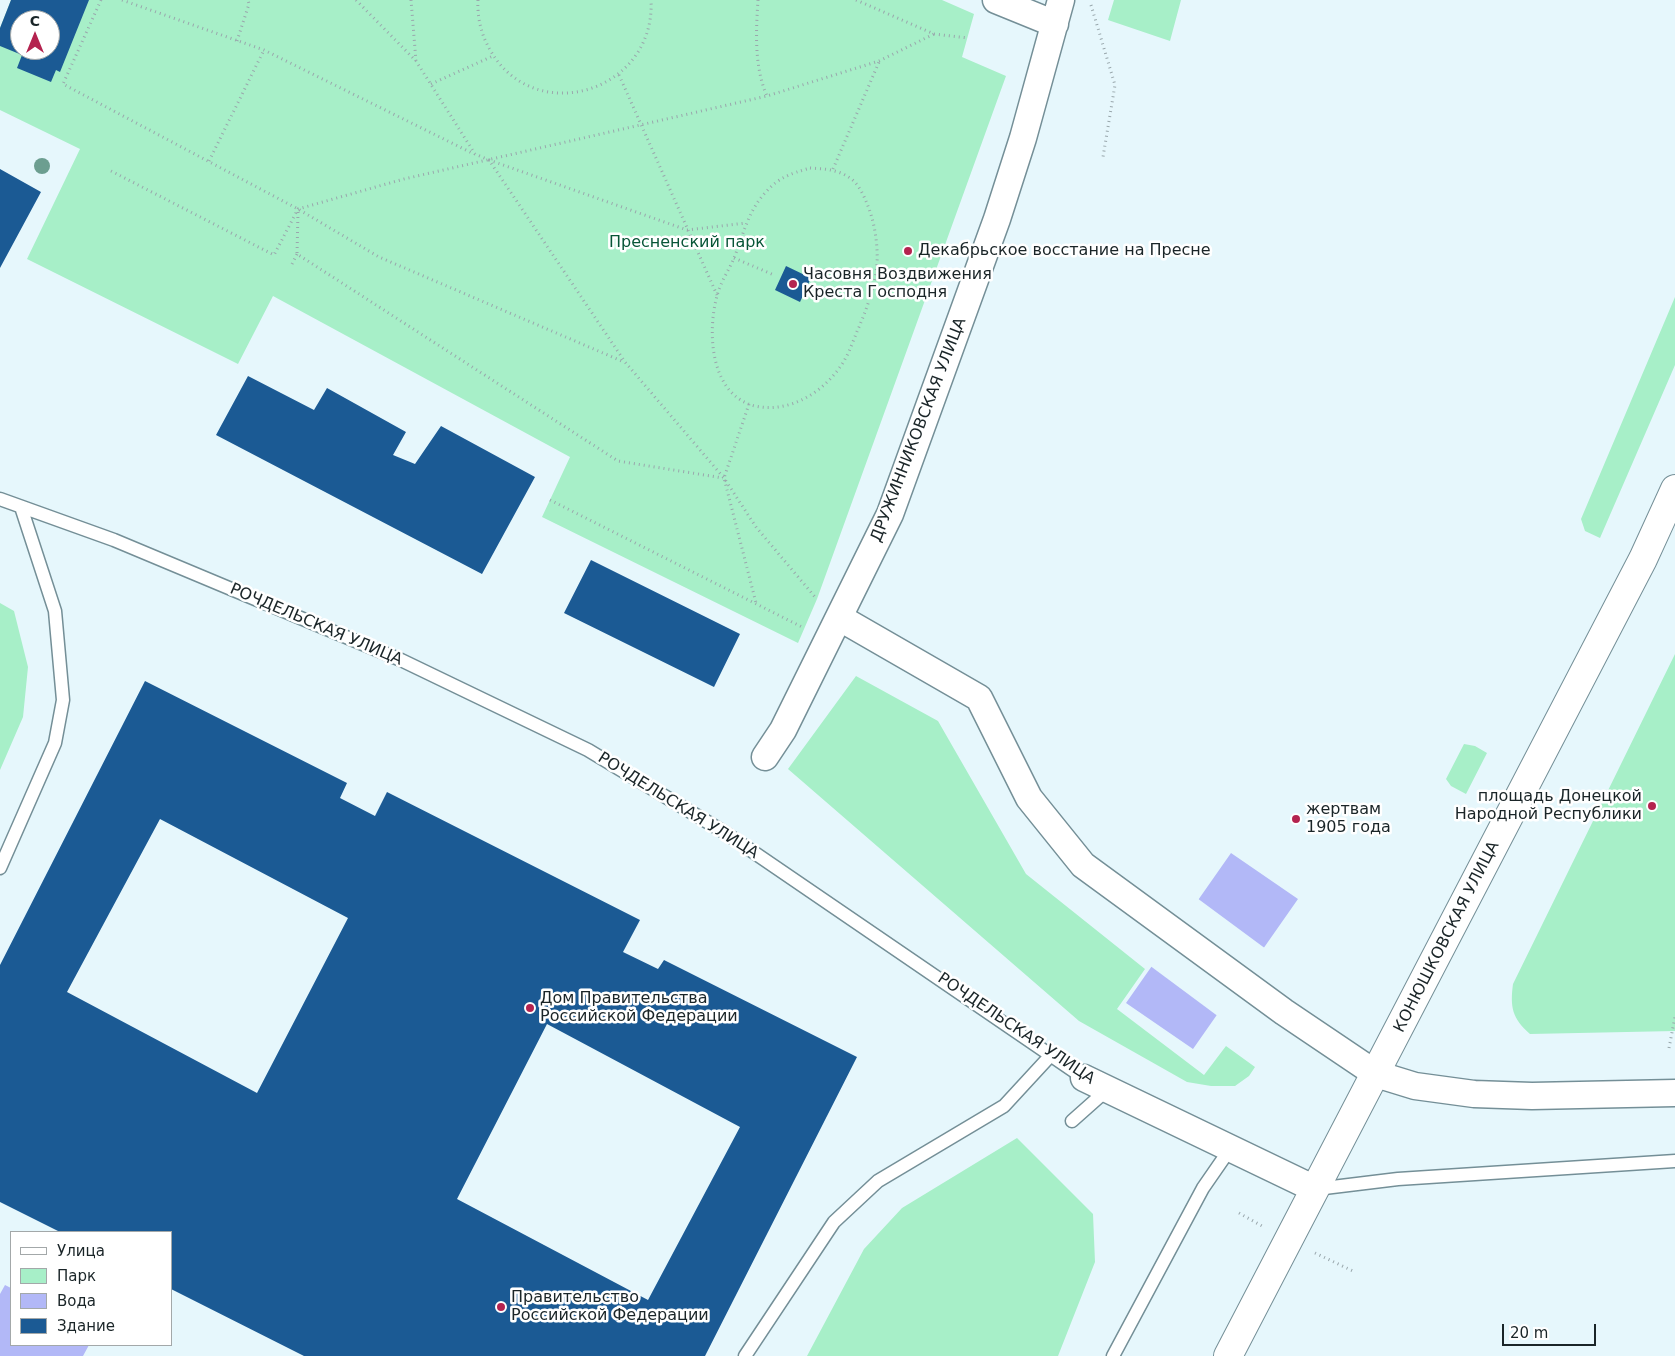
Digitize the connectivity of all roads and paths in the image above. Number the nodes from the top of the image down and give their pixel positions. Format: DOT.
graph roads {
  1 [pos="101,0"];
  2 [pos="122,0"];
  3 [pos="248,0"];
  4 [pos="356,0"];
  5 [pos="411,0"];
  6 [pos="478,0"];
  7 [pos="651,0"];
  8 [pos="758,0"];
  9 [pos="856,0"];
  10 [pos="996,0"];
  11 [pos="1090,2"];
  12 [pos="1058,12"];
  13 [pos="934,34"];
  14 [pos="968,38"];
  15 [pos="237,40"];
  16 [pos="264,50"];
  17 [pos="493,56"];
  18 [pos="416,61"];
  19 [pos="879,61"];
  20 [pos="619,75"];
  21 [pos="431,84"];
  22 [pos="767,96"];
  23 [pos="641,124"];
  24 [pos="475,154"];
  25 [pos="1102,157"];
  26 [pos="488,160"];
  27 [pos="209,162"];
  28 [pos="111,170"];
  29 [pos="833,170"];
  30 [pos="298,209"];
  31 [pos="746,223"];
  32 [pos="687,230"];
  33 [pos="297,254"];
  34 [pos="734,258"];
  35 [pos="292,264"];
  36 [pos="774,276"];
  37 [pos="717,295"];
  38 [pos="625,362"];
  39 [pos="748,404"];
  40 [pos="724,478"];
  41 [pos="1675,489"];
  42 [pos="0,499"];
  43 [pos="550,500"];
  44 [pos="21,507"];
  45 [pos="756,603"];
  46 [pos="840,618"];
  47 [pos="804,628"];
  48 [pos="765,758"];
  49 [pos="0,868"];
  50 [pos="1675,1018"];
  51 [pos="1669,1048"];
  52 [pos="1051,1055"];
  53 [pos="1376,1074"];
  54 [pos="1084,1078"];
  55 [pos="1108,1089"];
  56 [pos="1675,1093"];
  57 [pos="1072,1122"];
  58 [pos="1230,1149"];
  59 [pos="1675,1161"];
  60 [pos="1315,1189"];
  61 [pos="745,1356"];
  62 [pos="1113,1356"];
  63 [pos="1228,1356"];
  1 -- 27 [label="path"];
  2 -- 15 [label="path"];
  3 -- 15 [label="path"];
  4 -- 18 [label="path"];
  5 -- 18 [label="path"];
  6 -- 17 [label="path"];
  7 -- 20 [label="path"];
  8 -- 22 [label="path"];
  9 -- 13 [label="path"];
  10 -- 12 [label="street"];
  11 -- 25 [label="path"];
  12 -- 46 [label="street, ДРУЖИННИКОВСКАЯ УЛИЦА"];
  13 -- 14 [label="path"];
  13 -- 19 [label="path"];
  15 -- 16 [label="path"];
  16 -- 24 [label="path"];
  16 -- 27 [label="path"];
  17 -- 20 [label="path"];
  17 -- 21 [label="path"];
  18 -- 21 [label="path"];
  19 -- 22 [label="path"];
  19 -- 29 [label="path"];
  20 -- 23 [label="path"];
  21 -- 24 [label="path"];
  22 -- 23 [label="path"];
  23 -- 26 [label="path"];
  23 -- 32 [label="path"];
  24 -- 26 [label="path"];
  26 -- 30 [label="path"];
  26 -- 32 [label="path"];
  26 -- 38 [label="path"];
  27 -- 30 [label="path"];
  28 -- 30 [label="path"];
  29 -- 31 [label="path"];
  29 -- 39 [label="path"];
  30 -- 33 [label="path"];
  30 -- 38 [label="path"];
  31 -- 32 [label="path"];
  31 -- 34 [label="path"];
  32 -- 37 [label="path"];
  33 -- 35 [label="path"];
  33 -- 40 [label="path"];
  34 -- 36 [label="path"];
  34 -- 37 [label="path"];
  37 -- 39 [label="path"];
  38 -- 40 [label="path"];
  39 -- 40 [label="path"];
  40 -- 45 [label="path"];
  40 -- 46 [label="path"];
  41 -- 53 [label="main road, КОНЮШКОВСКАЯ УЛИЦА"];
  42 -- 44 [label="lane, РОЧДЕЛЬСКАЯ УЛИЦА"];
  43 -- 45 [label="path"];
  44 -- 49 [label="lane"];
  44 -- 52 [label="lane, РОЧДЕЛЬСКАЯ УЛИЦА"];
  45 -- 47 [label="path"];
  46 -- 48 [label="street, ДРУЖИННИКОВСКАЯ УЛИЦА"];
  46 -- 53 [label="street"];
  50 -- 51 [label="path"];
  52 -- 54 [label="lane, РОЧДЕЛЬСКАЯ УЛИЦА"];
  52 -- 61 [label="lane"];
  53 -- 56 [label="street"];
  53 -- 60 [label="main road, КОНЮШКОВСКАЯ УЛИЦА"];
  54 -- 55 [label="street, РОЧДЕЛЬСКАЯ УЛИЦА"];
  55 -- 57 [label="lane"];
  55 -- 58 [label="street, РОЧДЕЛЬСКАЯ УЛИЦА"];
  58 -- 60 [label="street, РОЧДЕЛЬСКАЯ УЛИЦА"];
  58 -- 62 [label="lane"];
  59 -- 60 [label="lane"];
  60 -- 63 [label="main road, КОНЮШКОВСКАЯ УЛИЦА"];
}
